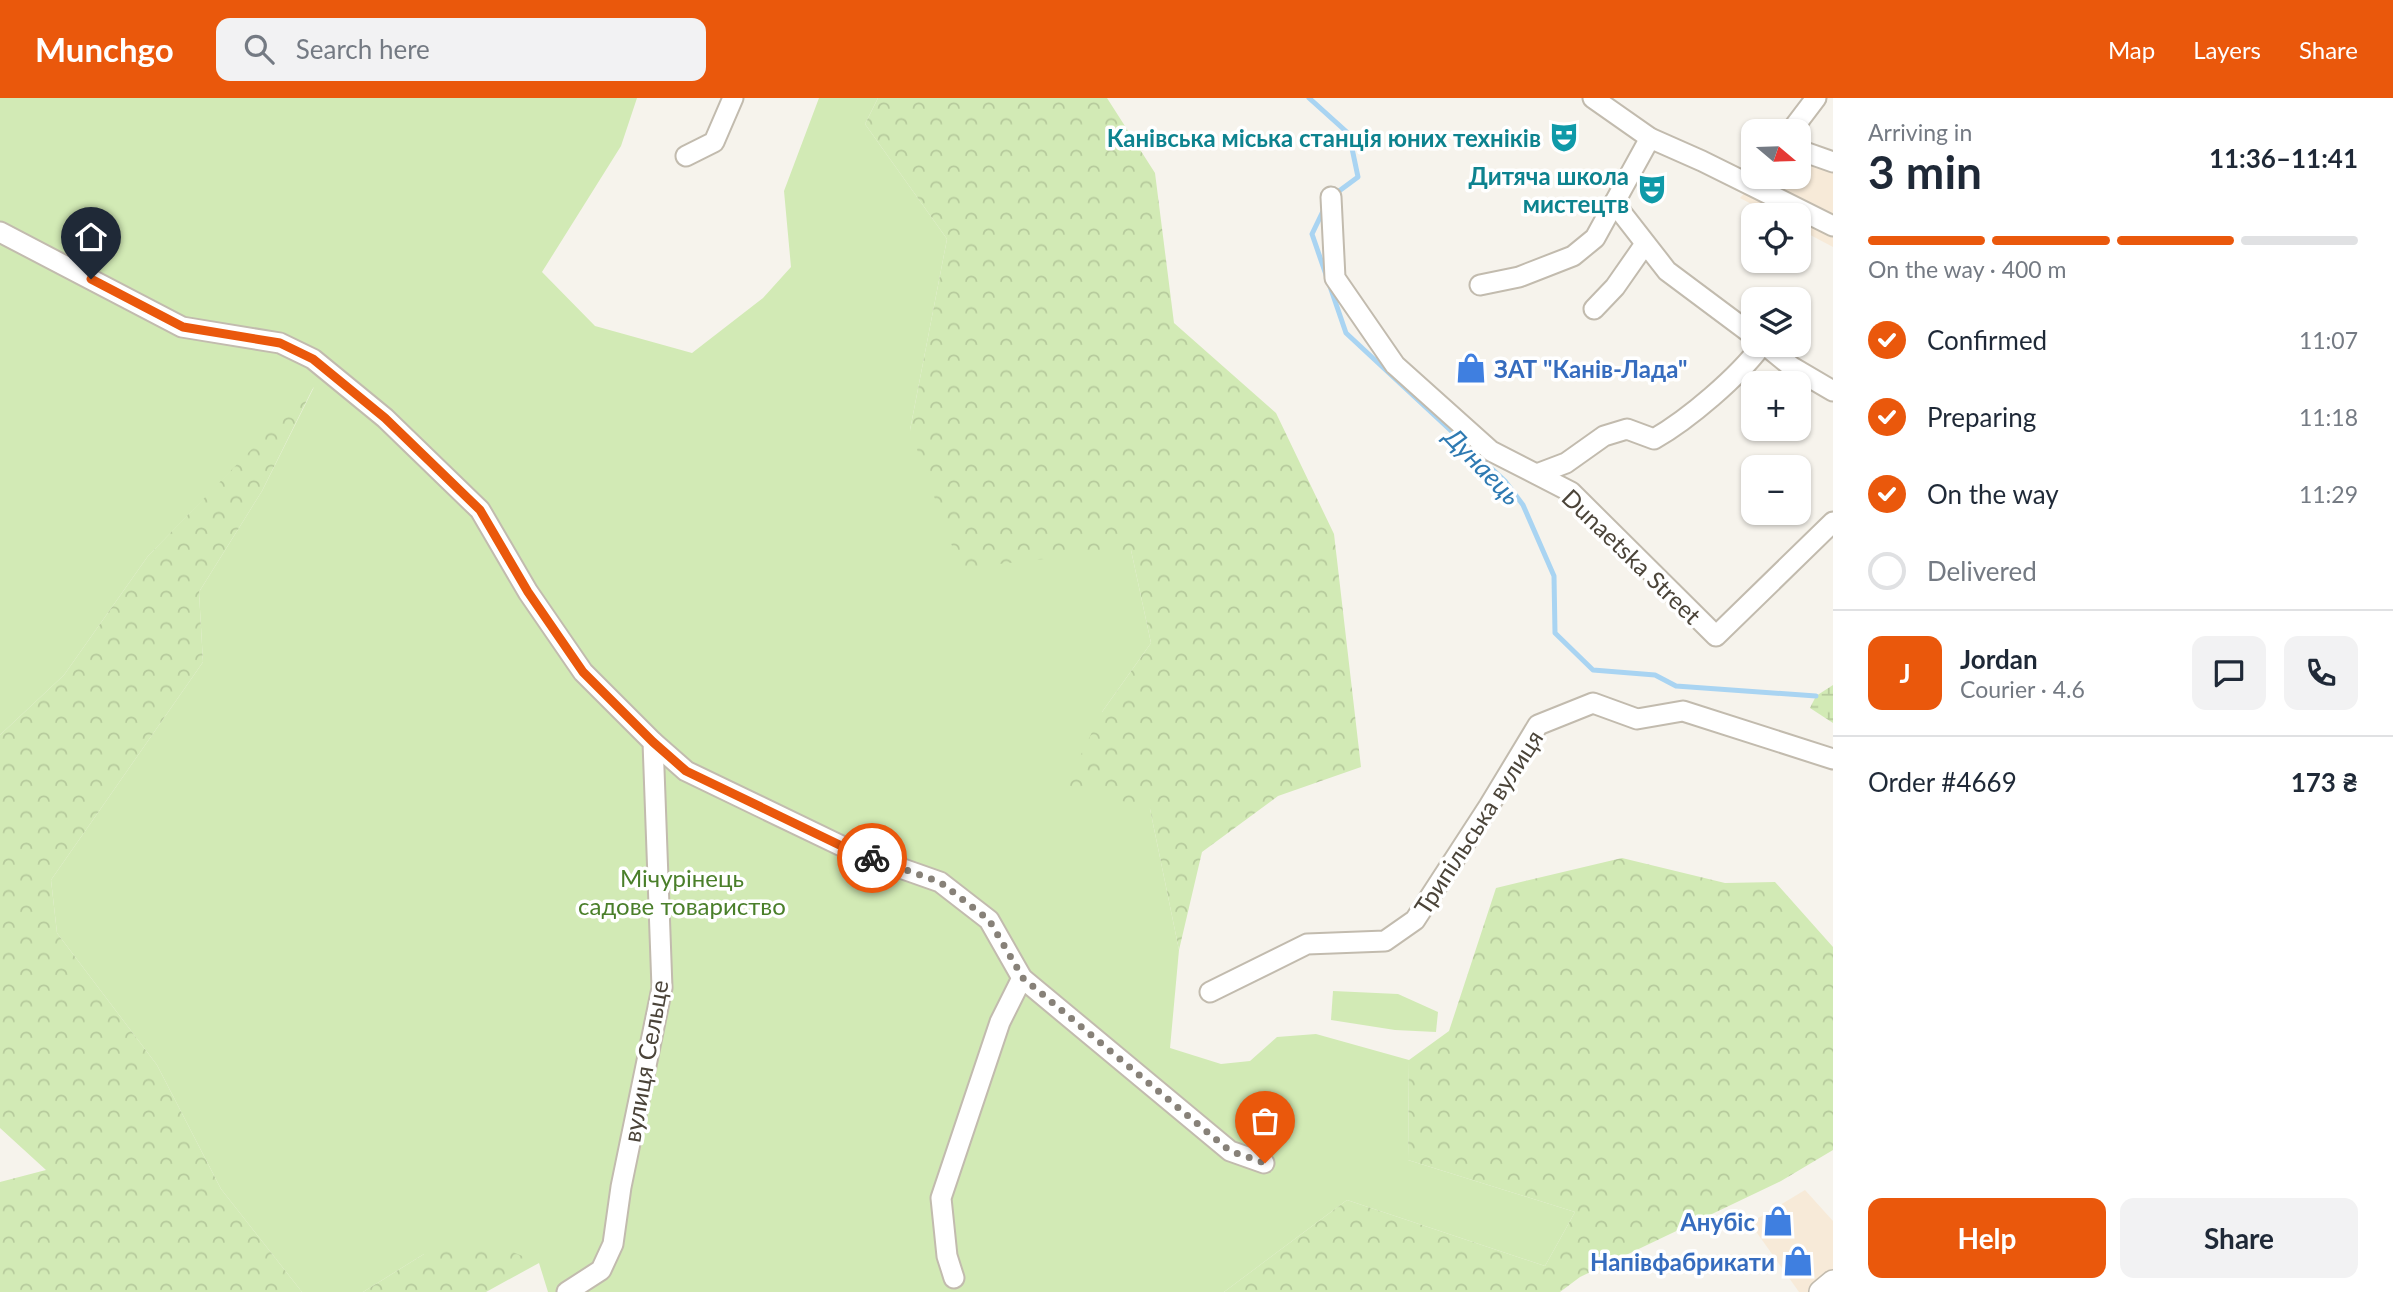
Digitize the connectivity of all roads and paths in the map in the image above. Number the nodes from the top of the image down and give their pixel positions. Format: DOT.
graph roads {
  1 [pos="733,98"];
  2 [pos="1593,98"];
  3 [pos="1816,98"];
  4 [pos="1800,119"];
  5 [pos="1650,138"];
  6 [pos="1811,154"];
  7 [pos="686,156"];
  8 [pos="1833,162"];
  9 [pos="1741,175"];
  10 [pos="1768,189"];
  11 [pos="1331,197"];
  12 [pos="1614,203"];
  13 [pos="1833,226"];
  14 [pos="0,232"];
  15 [pos="1645,244"];
  16 [pos="1480,285"];
  17 [pos="1594,309"];
  18 [pos="1741,326"];
  19 [pos="1753,357"];
  20 [pos="1778,357"];
  21 [pos="1833,391"];
  22 [pos="1537,474"];
  23 [pos="1833,522"];
  24 [pos="653,742"];
  25 [pos="1833,759"];
  26 [pos="1023,978"];
  27 [pos="1210,992"];
  28 [pos="1265,1163"];
  29 [pos="954,1278"];
  30 [pos="1833,1282"];
  31 [pos="567,1292"];
  32 [pos="1821,1292"];
  1 -- 7 [label="street"];
  2 -- 5 [label="street"];
  3 -- 4 [label="street"];
  5 -- 9 [label="street"];
  5 -- 12 [label="street"];
  6 -- 8 [label="street"];
  10 -- 13 [label="street"];
  11 -- 22 [label="street, Dunaetska Street"];
  12 -- 15 [label="street"];
  12 -- 16 [label="street"];
  14 -- 24 [label="street"];
  15 -- 17 [label="street"];
  15 -- 18 [label="street"];
  19 -- 22 [label="street"];
  20 -- 21 [label="street"];
  22 -- 23 [label="street, Dunaetska Street"];
  24 -- 26 [label="street"];
  24 -- 31 [label="street, вулиця Сельце"];
  25 -- 27 [label="street, Трипільська вулиця"];
  26 -- 28 [label="street"];
  26 -- 29 [label="street"];
  30 -- 32 [label="street"];
}
